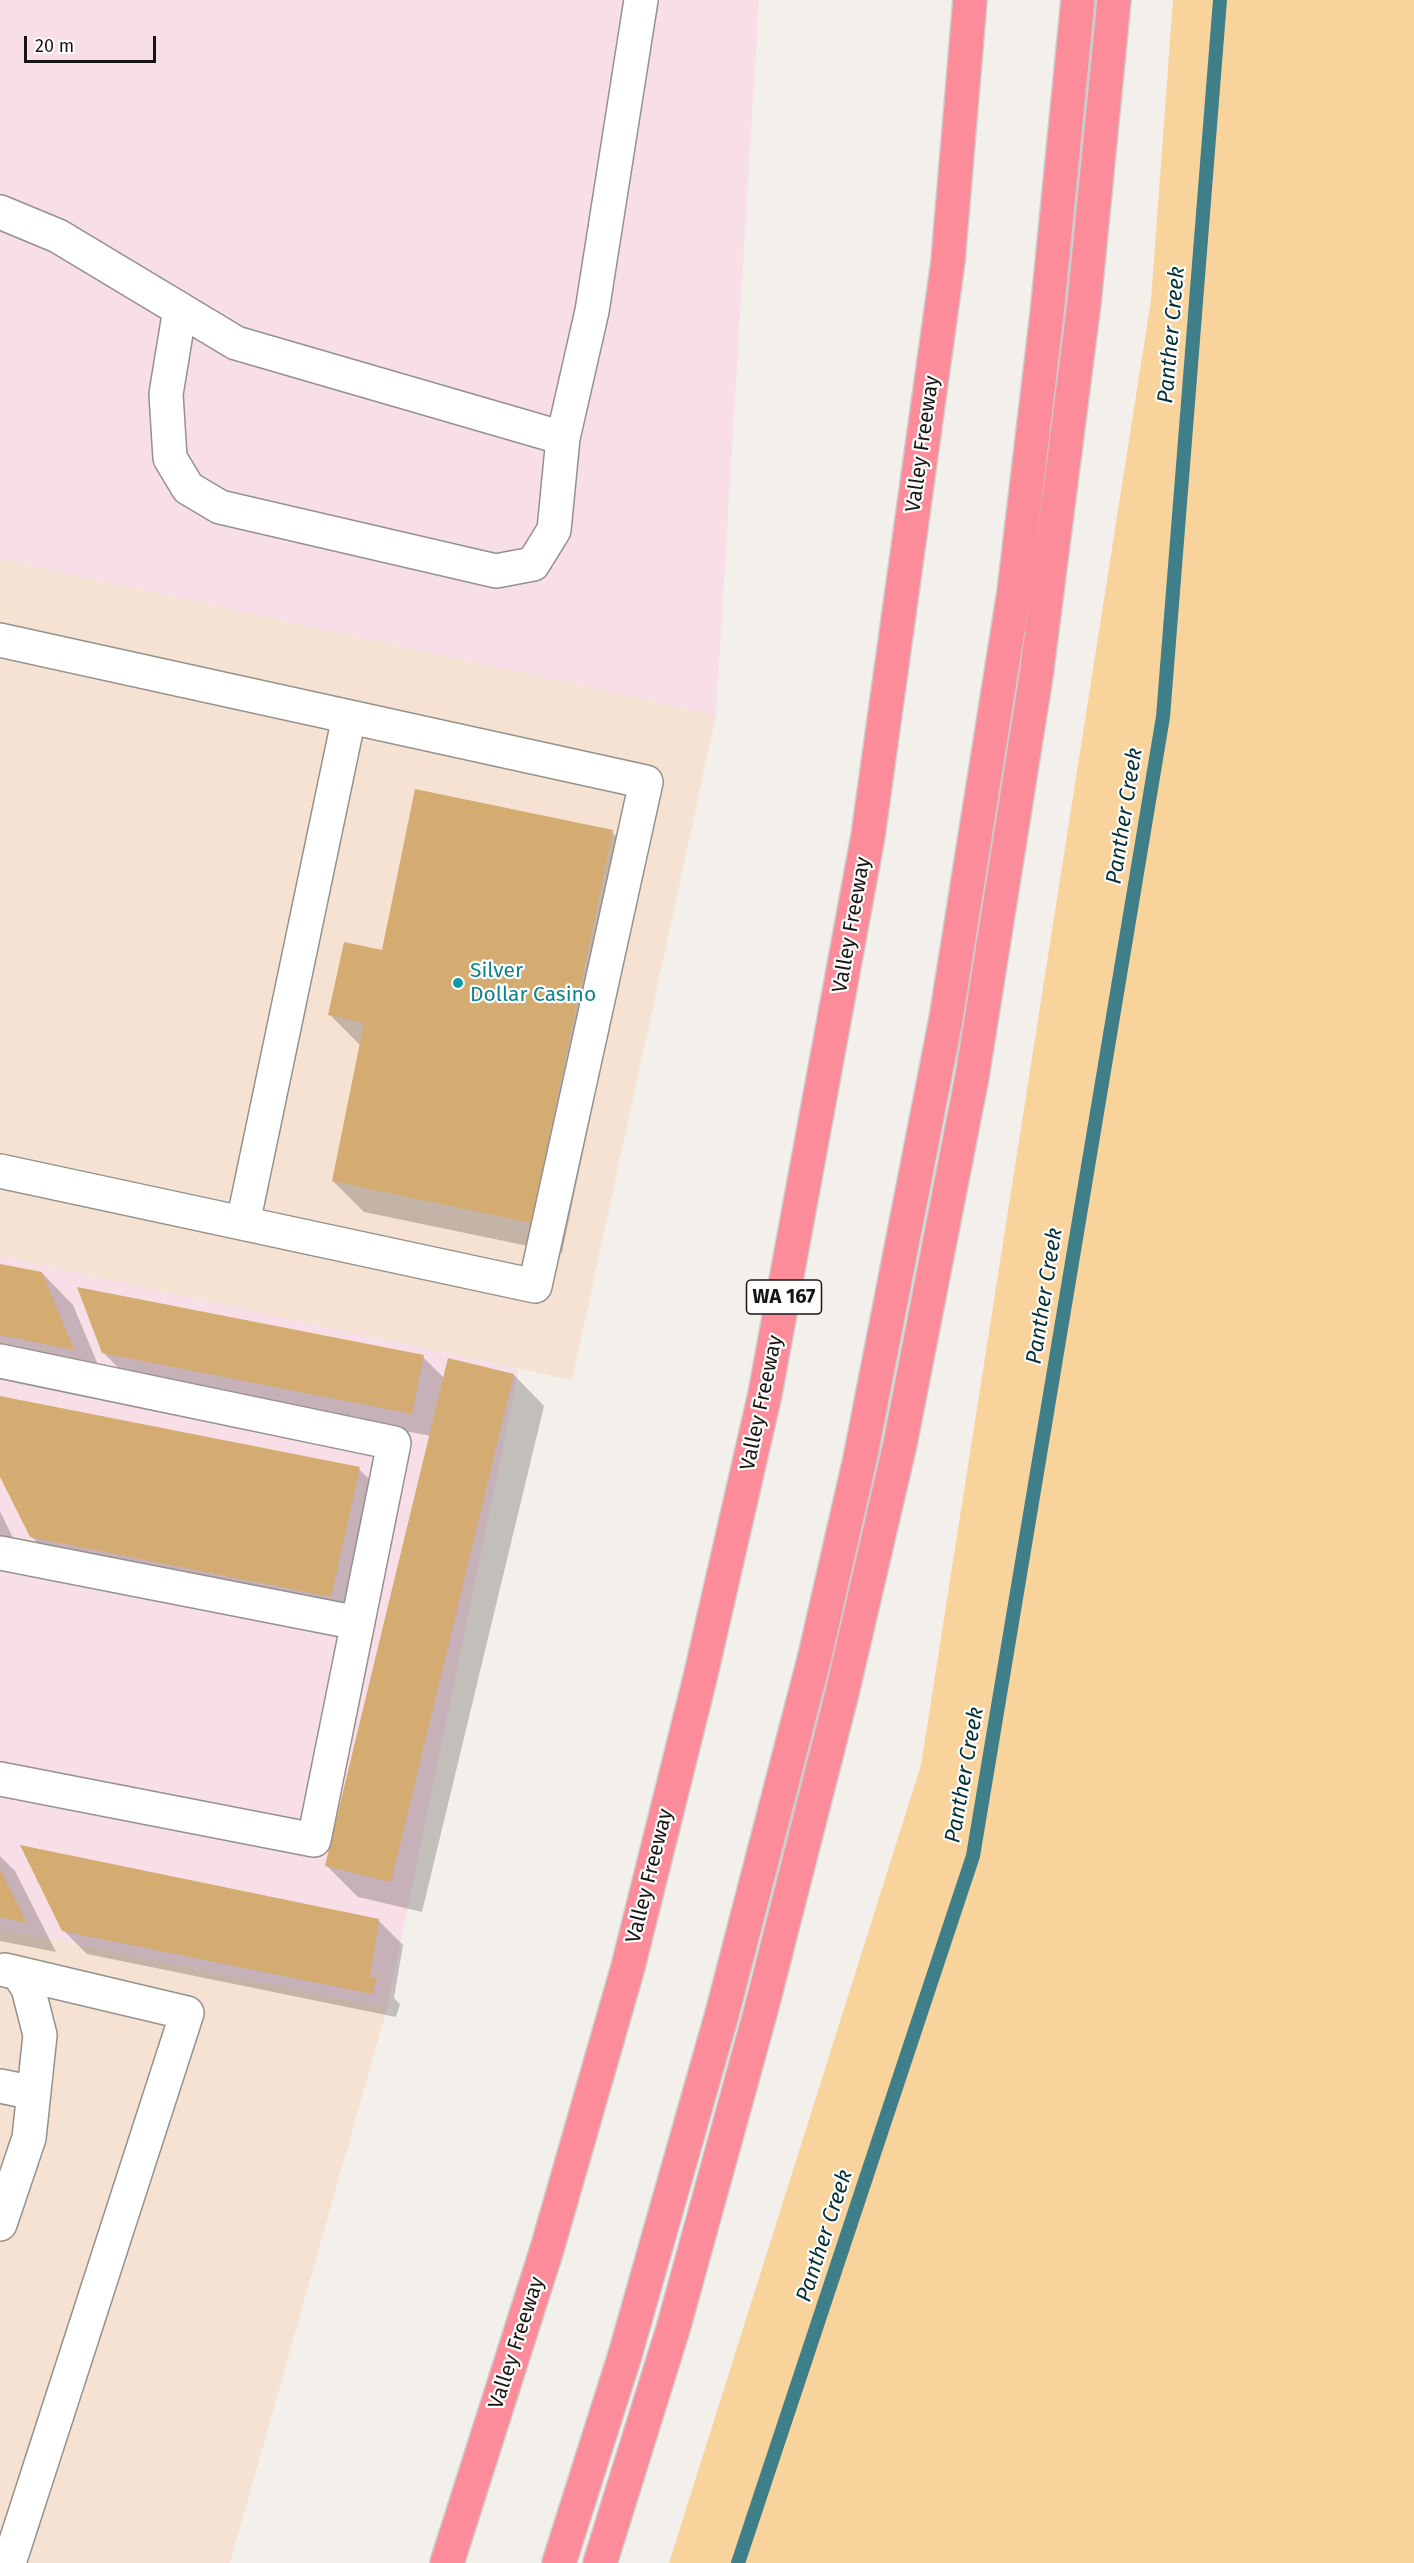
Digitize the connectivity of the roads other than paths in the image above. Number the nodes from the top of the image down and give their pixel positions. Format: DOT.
graph roads {
  1 [pos="640,0"];
  2 [pos="970,0"];
  3 [pos="1078,0"];
  4 [pos="1114,0"];
  5 [pos="0,212"];
  6 [pos="180,309"];
  7 [pos="563,438"];
  8 [pos="0,640"];
  9 [pos="349,717"];
  10 [pos="0,1171"];
  11 [pos="243,1223"];
  12 [pos="0,1361"];
  13 [pos="0,1553"];
  14 [pos="358,1623"];
  15 [pos="0,1779"];
  16 [pos="9,1971"];
  17 [pos="0,2086"];
  18 [pos="34,2093"];
  19 [pos="7,2180"];
  20 [pos="0,2224"];
  21 [pos="9,2563"];
  22 [pos="447,2563"];
  23 [pos="559,2563"];
  24 [pos="600,2563"];
  1 -- 7 [label="lane"];
  2 -- 22 [label="highway, Valley Freeway / WA 167"];
  3 -- 23 [label="highway"];
  4 -- 24 [label="highway"];
  5 -- 6 [label="lane"];
  6 -- 7 [label="lane"];
  6 -- 7 [label="lane"];
  8 -- 9 [label="lane"];
  9 -- 11 [label="lane"];
  9 -- 11 [label="lane"];
  10 -- 11 [label="lane"];
  12 -- 14 [label="lane"];
  13 -- 14 [label="lane"];
  14 -- 15 [label="lane"];
  16 -- 18 [label="lane"];
  16 -- 21 [label="lane"];
  17 -- 18 [label="lane"];
  18 -- 19 [label="lane"];
  19 -- 20 [label="lane"];
}
